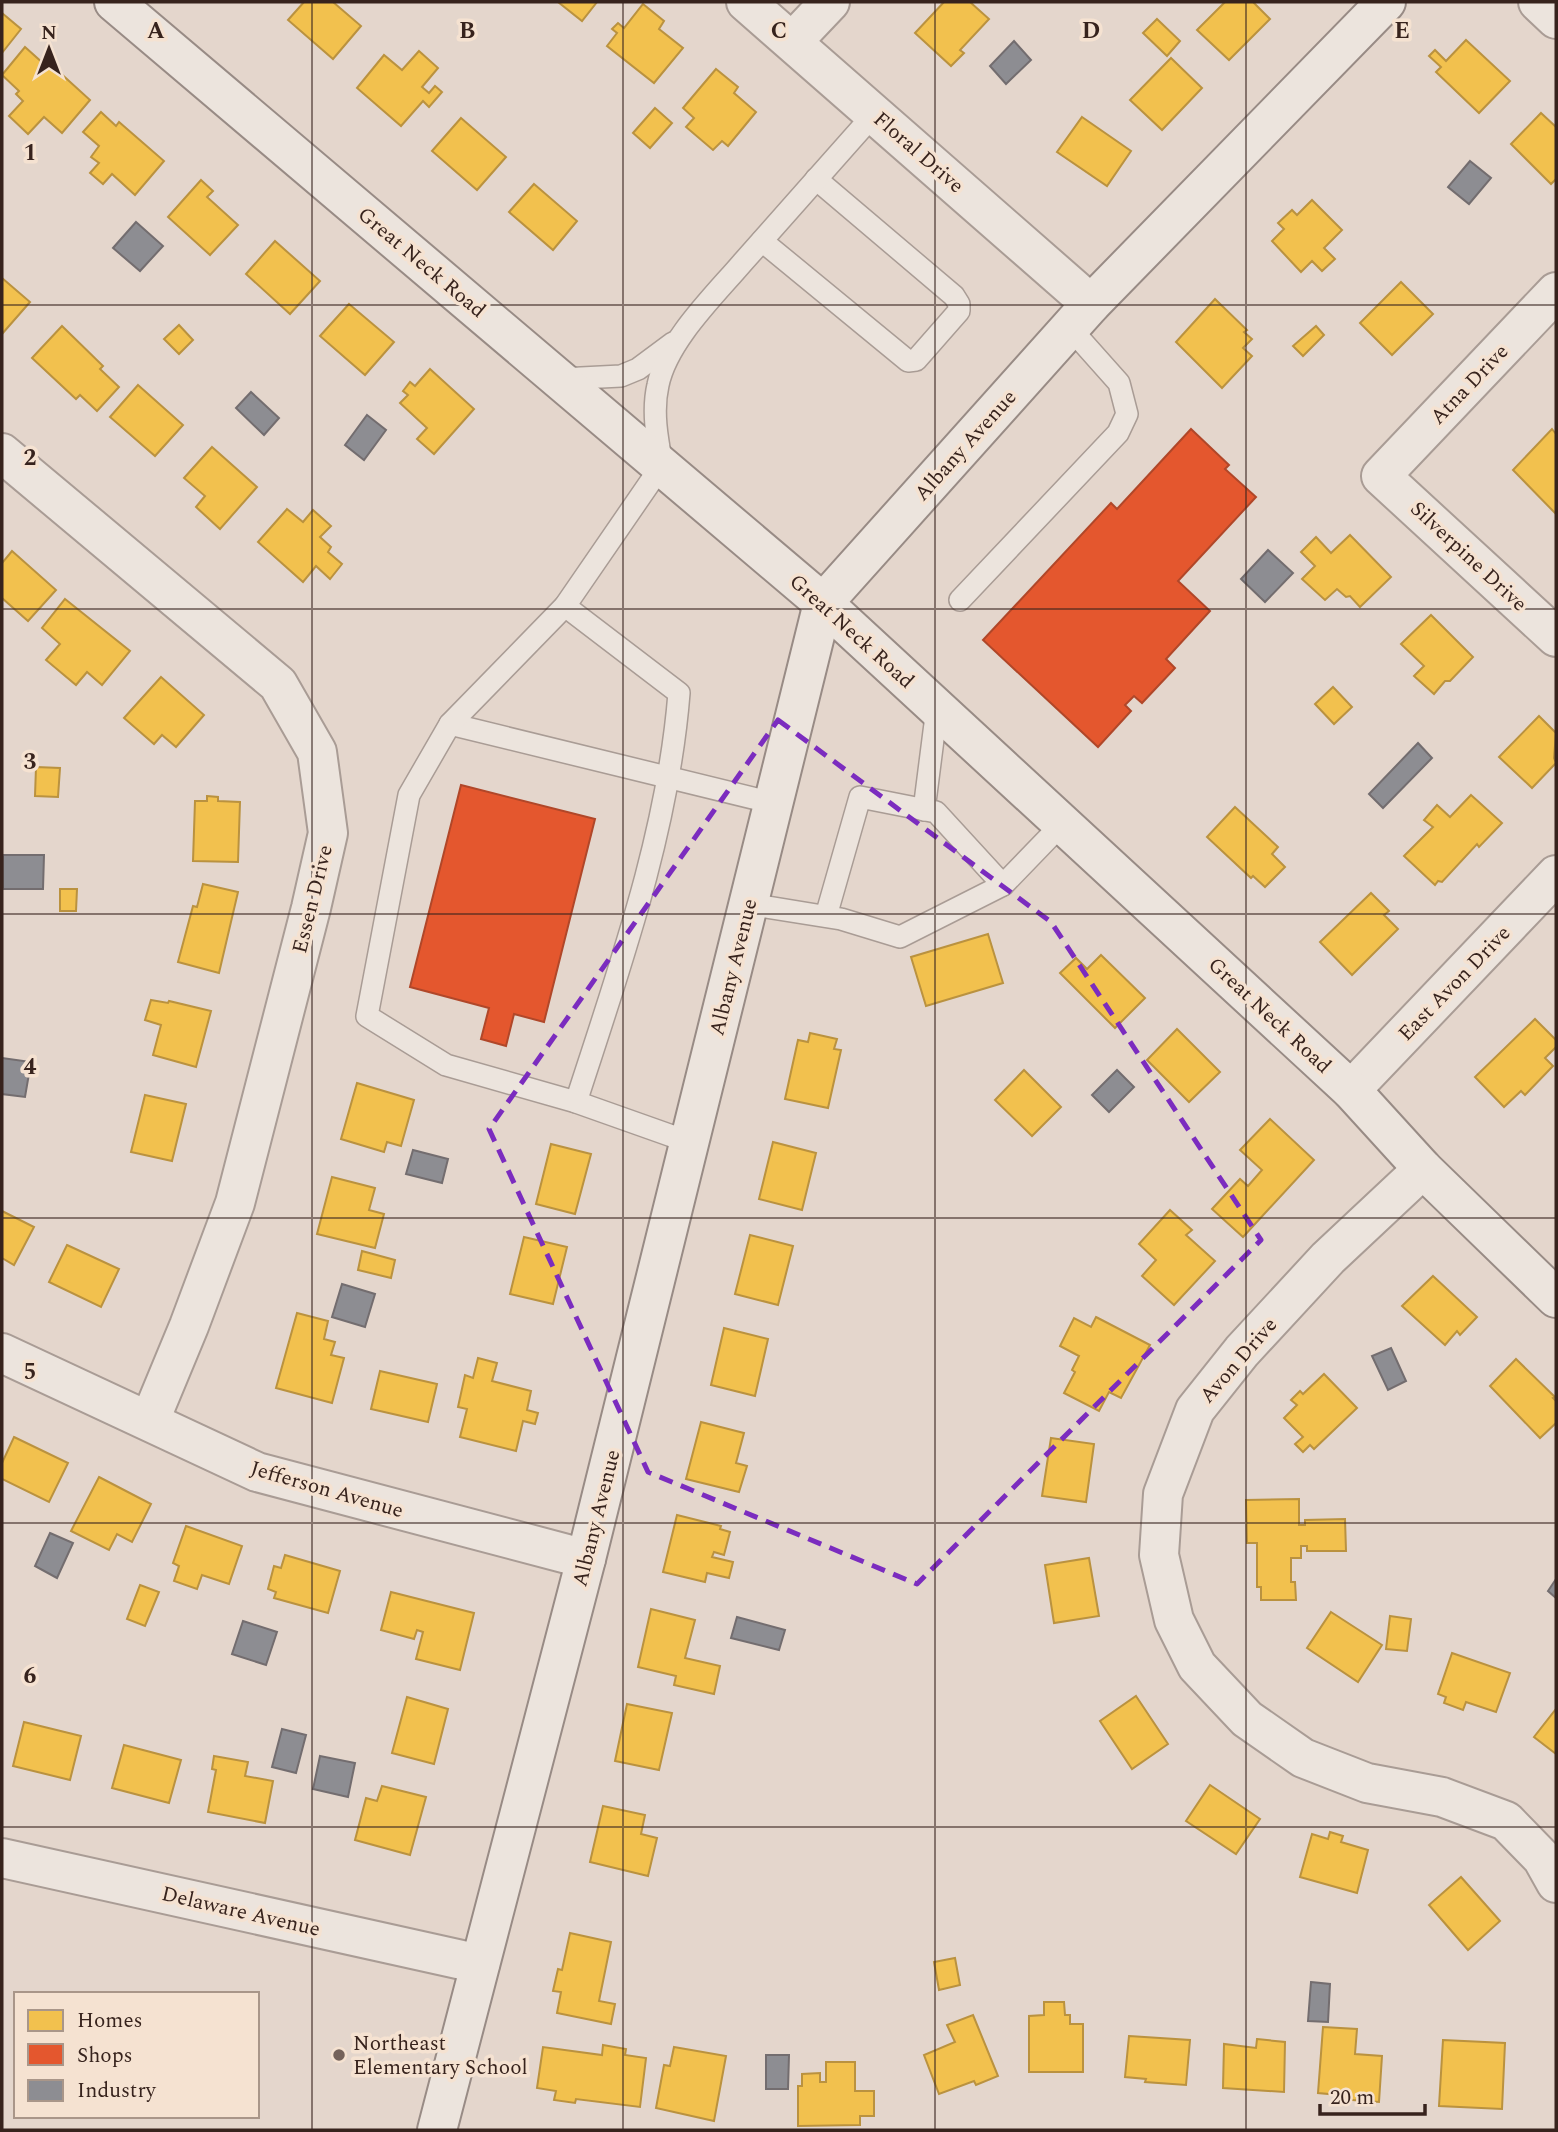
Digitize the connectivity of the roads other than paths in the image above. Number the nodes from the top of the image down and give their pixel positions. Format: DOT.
graph roads {
  1 [pos="114,2"];
  2 [pos="746,2"];
  3 [pos="831,2"];
  4 [pos="1386,2"];
  5 [pos="1538,2"];
  6 [pos="1556,19"];
  7 [pos="793,41"];
  8 [pos="874,113"];
  9 [pos="816,179"];
  10 [pos="762,241"];
  11 [pos="1556,292"];
  12 [pos="1081,316"];
  13 [pos="680,338"];
  14 [pos="561,379"];
  15 [pos="2,453"];
  16 [pos="662,465"];
  17 [pos="1381,476"];
  18 [pos="960,600"];
  19 [pos="823,603"];
  20 [pos="565,606"];
  21 [pos="1556,637"];
  22 [pos="937,708"];
  23 [pos="450,724"];
  24 [pos="667,777"];
  25 [pos="773,803"];
  26 [pos="924,810"];
  27 [pos="1062,824"];
  28 [pos="1556,875"];
  29 [pos="1003,885"];
  30 [pos="748,904"];
  31 [pos="826,916"];
  32 [pos="1351,1090"];
  33 [pos="576,1102"];
  34 [pos="689,1142"];
  35 [pos="1423,1169"];
  36 [pos="1556,1298"];
  37 [pos="2,1353"];
  38 [pos="150,1420"];
  39 [pos="586,1559"];
  40 [pos="2,1858"];
  41 [pos="1556,1884"];
  42 [pos="480,1964"];
  43 [pos="437,2130"];
  1 -- 14 [label="street, Great Neck Road"];
  2 -- 7 [label="street, Floral Drive"];
  3 -- 7 [label="street"];
  4 -- 12 [label="street, Albany Avenue"];
  5 -- 6 [label="street"];
  7 -- 8 [label="street, Floral Drive"];
  8 -- 9 [label="lane"];
  8 -- 12 [label="street, Floral Drive"];
  9 -- 10 [label="lane"];
  9 -- 10 [label="lane"];
  10 -- 13 [label="lane"];
  11 -- 17 [label="street, Atna Drive"];
  12 -- 18 [label="lane"];
  12 -- 19 [label="street, Albany Avenue"];
  13 -- 14 [label="lane"];
  13 -- 16 [label="lane"];
  14 -- 16 [label="street, Great Neck Road"];
  15 -- 38 [label="street, Essen Drive"];
  16 -- 19 [label="street, Great Neck Road"];
  16 -- 20 [label="lane"];
  17 -- 21 [label="street, Silverpine Drive"];
  19 -- 22 [label="street, Great Neck Road"];
  19 -- 25 [label="street, Albany Avenue"];
  20 -- 23 [label="lane"];
  20 -- 24 [label="lane"];
  22 -- 26 [label="lane"];
  22 -- 27 [label="street, Great Neck Road"];
  23 -- 24 [label="lane"];
  23 -- 33 [label="lane"];
  24 -- 25 [label="lane"];
  24 -- 33 [label="lane"];
  25 -- 30 [label="street, Albany Avenue"];
  26 -- 29 [label="lane"];
  26 -- 31 [label="lane"];
  27 -- 29 [label="lane"];
  27 -- 32 [label="street, Great Neck Road"];
  28 -- 32 [label="street, East Avon Drive"];
  29 -- 31 [label="lane"];
  30 -- 31 [label="lane"];
  30 -- 34 [label="street, Albany Avenue"];
  32 -- 35 [label="street, Great Neck Road"];
  33 -- 34 [label="lane"];
  34 -- 39 [label="street, Albany Avenue"];
  35 -- 36 [label="street, Great Neck Road"];
  35 -- 41 [label="street, Avon Drive"];
  37 -- 38 [label="street, Jefferson Avenue"];
  38 -- 39 [label="street, Jefferson Avenue"];
  39 -- 42 [label="street, Albany Avenue"];
  40 -- 42 [label="street, Delaware Avenue"];
  42 -- 43 [label="street, Albany Avenue"];
}
